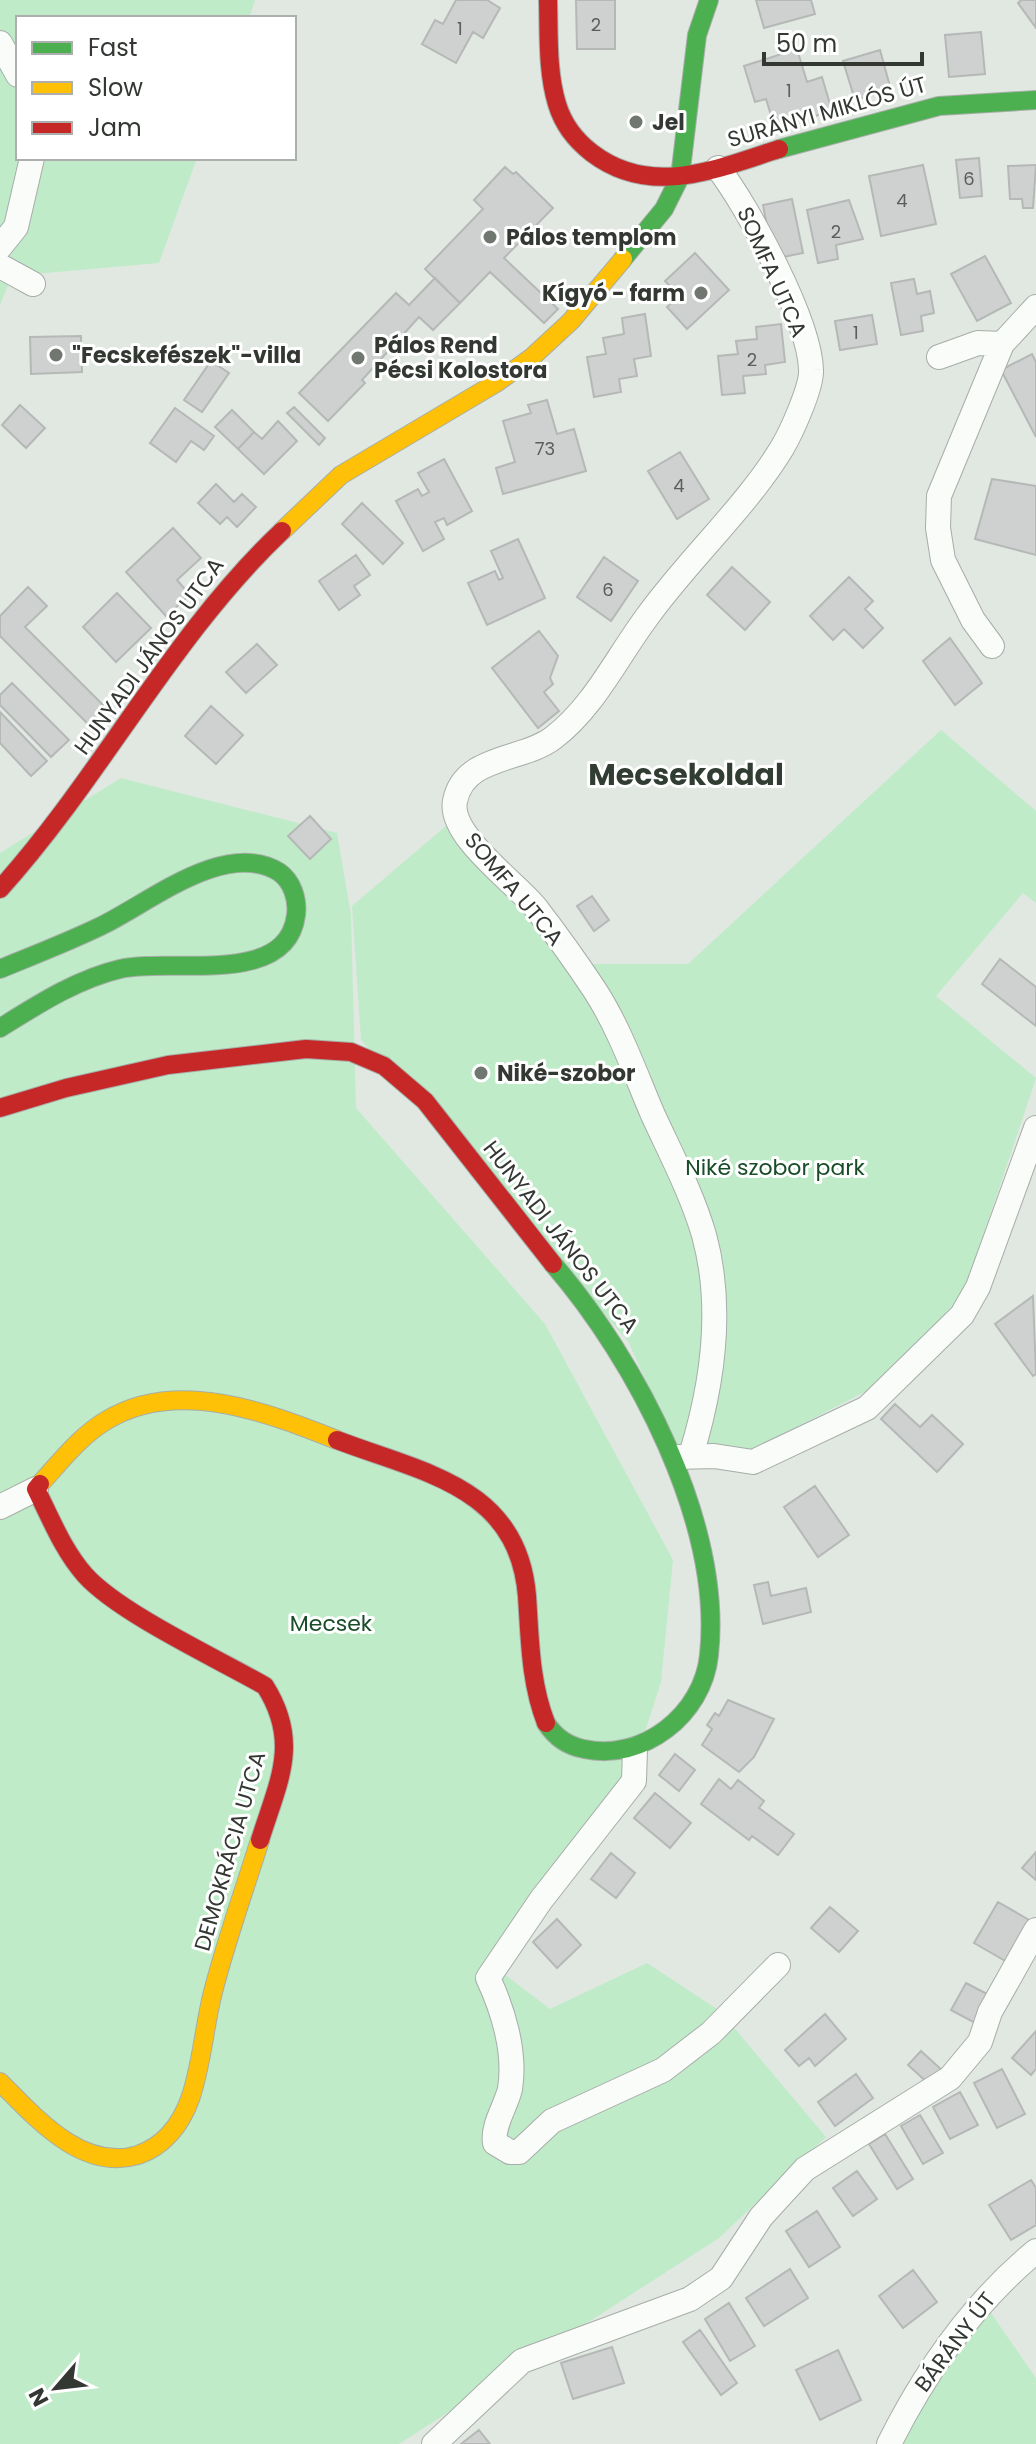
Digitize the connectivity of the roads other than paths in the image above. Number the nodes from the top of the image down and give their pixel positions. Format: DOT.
graph roads {
  1 [pos="548,0"];
  2 [pos="705,3"];
  3 [pos="0,43"];
  4 [pos="16,71"];
  5 [pos="1036,100"];
  6 [pos="32,160"];
  7 [pos="718,168"];
  8 [pos="680,177"];
  9 [pos="0,247"];
  10 [pos="0,266"];
  11 [pos="33,284"];
  12 [pos="1036,307"];
  13 [pos="1002,344"];
  14 [pos="939,357"];
  15 [pos="992,646"];
  16 [pos="0,889"];
  17 [pos="0,969"];
  18 [pos="0,1028"];
  19 [pos="0,1108"];
  20 [pos="1036,1128"];
  21 [pos="681,1456"];
  22 [pos="36,1489"];
  23 [pos="0,1507"];
  24 [pos="635,1749"];
  25 [pos="1036,1930"];
  26 [pos="778,1965"];
  27 [pos="0,2082"];
  28 [pos="1036,2251"];
  29 [pos="434,2444"];
  30 [pos="889,2444"];
  1 -- 8 [label="street, SURÁNYI MIKLÓS ÚT"];
  2 -- 8 [label="street, HUNYADI JÁNOS UTCA"];
  3 -- 4 [label="street"];
  5 -- 7 [label="street, SURÁNYI MIKLÓS ÚT"];
  6 -- 9 [label="street"];
  7 -- 8 [label="street, SURÁNYI MIKLÓS ÚT"];
  7 -- 21 [label="street, SOMFA UTCA"];
  8 -- 16 [label="street, HUNYADI JÁNOS UTCA"];
  10 -- 11 [label="street"];
  12 -- 13 [label="street"];
  13 -- 14 [label="street"];
  13 -- 15 [label="street"];
  17 -- 18 [label="street"];
  19 -- 21 [label="street, HUNYADI JÁNOS UTCA"];
  20 -- 21 [label="street"];
  21 -- 24 [label="street, HUNYADI JÁNOS UTCA"];
  22 -- 23 [label="street"];
  22 -- 24 [label="street"];
  22 -- 27 [label="street, DEMOKRÁCIA UTCA"];
  24 -- 26 [label="street"];
  25 -- 29 [label="street"];
  28 -- 30 [label="street, BÁRÁNY ÚT"];
}
